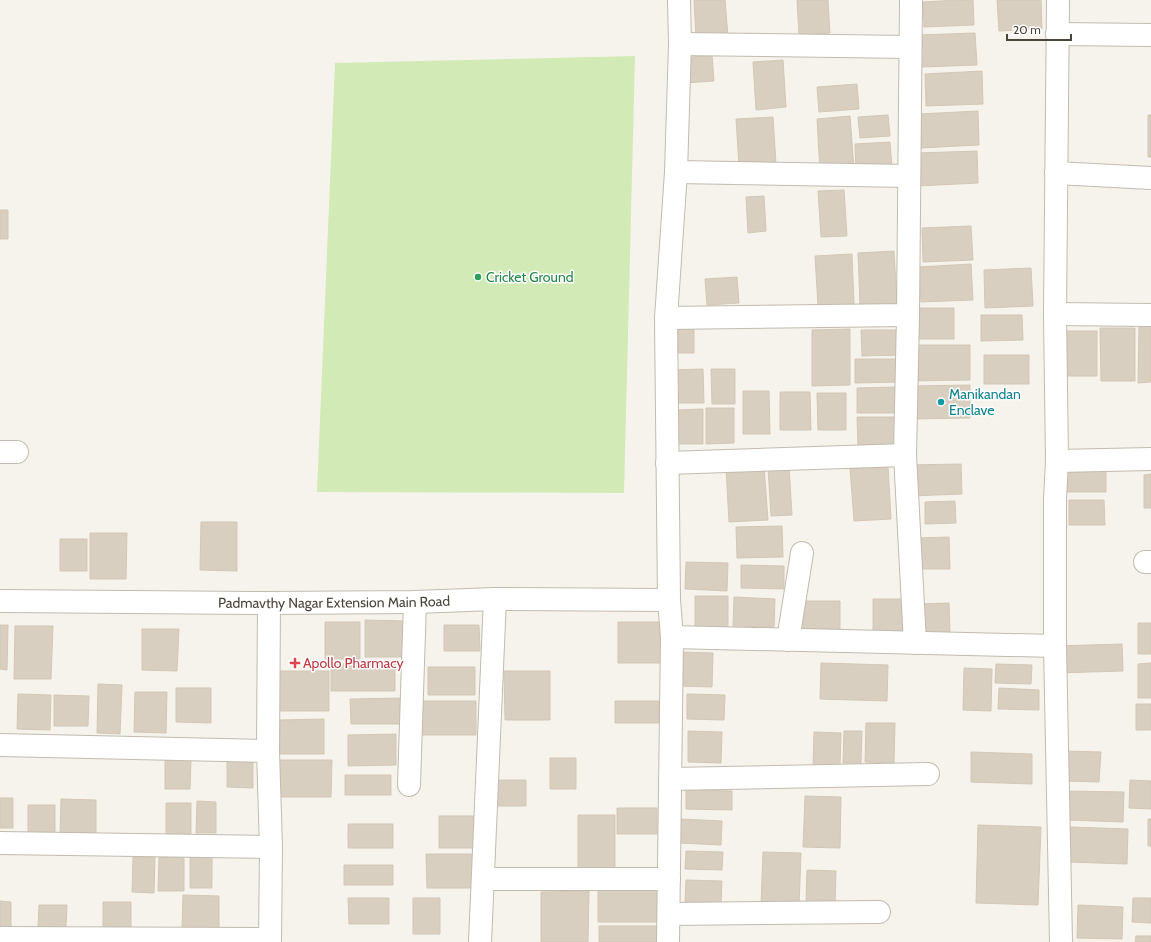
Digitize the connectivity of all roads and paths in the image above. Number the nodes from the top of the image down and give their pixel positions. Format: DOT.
graph roads {
  1 [pos="679,0"];
  2 [pos="911,0"];
  3 [pos="1058,0"];
  4 [pos="1058,34"];
  5 [pos="1151,35"];
  6 [pos="680,44"];
  7 [pos="910,47"];
  8 [pos="676,172"];
  9 [pos="1056,173"];
  10 [pos="909,176"];
  11 [pos="1151,178"];
  12 [pos="908,314"];
  13 [pos="1055,314"];
  14 [pos="1151,315"];
  15 [pos="666,318"];
  16 [pos="905,455"];
  17 [pos="1151,459"];
  18 [pos="1057,461"];
  19 [pos="667,463"];
  20 [pos="802,553"];
  21 [pos="495,599"];
  22 [pos="669,600"];
  23 [pos="0,601"];
  24 [pos="415,602"];
  25 [pos="269,603"];
  26 [pos="672,637"];
  27 [pos="788,640"];
  28 [pos="915,643"];
  29 [pos="1055,646"];
  30 [pos="0,745"];
  31 [pos="268,751"];
  32 [pos="928,774"];
  33 [pos="670,779"];
  34 [pos="409,785"];
  35 [pos="0,843"];
  36 [pos="271,848"];
  37 [pos="483,879"];
  38 [pos="669,879"];
  39 [pos="879,912"];
  40 [pos="669,914"];
  41 [pos="0,938"];
  42 [pos="270,941"];
  43 [pos="480,942"];
  44 [pos="668,942"];
  45 [pos="1061,942"];
  1 -- 6 [label="street"];
  2 -- 7 [label="street"];
  3 -- 4 [label="street"];
  4 -- 5 [label="street"];
  4 -- 9 [label="street"];
  6 -- 7 [label="street"];
  6 -- 8 [label="street"];
  7 -- 10 [label="street"];
  8 -- 10 [label="street"];
  8 -- 15 [label="street"];
  9 -- 11 [label="street"];
  9 -- 13 [label="street"];
  10 -- 12 [label="street"];
  12 -- 15 [label="street"];
  12 -- 16 [label="street"];
  13 -- 14 [label="street"];
  13 -- 18 [label="street"];
  15 -- 19 [label="street"];
  16 -- 19 [label="street"];
  16 -- 28 [label="street"];
  17 -- 18 [label="street"];
  18 -- 29 [label="street"];
  19 -- 22 [label="street"];
  20 -- 27 [label="street"];
  21 -- 22 [label="street, Padmavthy Nagar Extension Main Road"];
  21 -- 24 [label="street, Padmavthy Nagar Extension Main Road"];
  21 -- 37 [label="street"];
  22 -- 26 [label="street"];
  23 -- 25 [label="street, Padmavthy Nagar Extension Main Road"];
  24 -- 25 [label="street, Padmavthy Nagar Extension Main Road"];
  24 -- 34 [label="street"];
  25 -- 31 [label="street"];
  26 -- 27 [label="street"];
  26 -- 33 [label="street"];
  27 -- 28 [label="street"];
  28 -- 29 [label="street"];
  29 -- 45 [label="street"];
  30 -- 31 [label="street"];
  31 -- 36 [label="street"];
  32 -- 33 [label="street"];
  33 -- 38 [label="street"];
  35 -- 36 [label="street"];
  36 -- 42 [label="street"];
  37 -- 38 [label="street"];
  37 -- 43 [label="street"];
  38 -- 40 [label="street"];
  39 -- 40 [label="street"];
  40 -- 44 [label="street"];
  41 -- 42 [label="street"];
}
